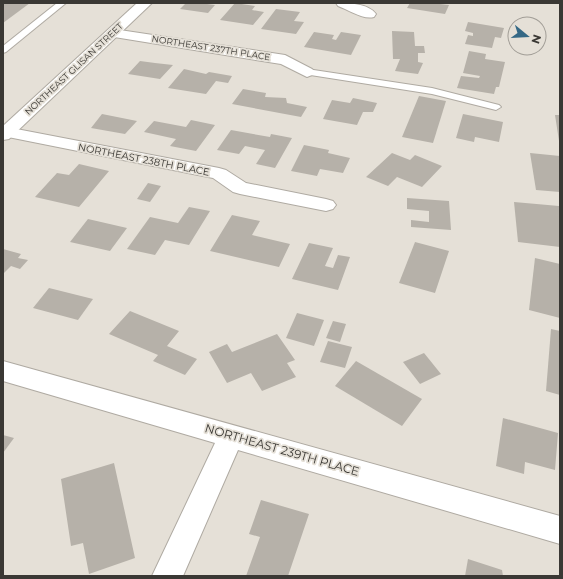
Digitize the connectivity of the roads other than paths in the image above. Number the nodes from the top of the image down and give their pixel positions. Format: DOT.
graph roads {
  1 [pos="62,3"];
  2 [pos="145,3"];
  3 [pos="342,3"];
  4 [pos="369,14"];
  5 [pos="113,33"];
  6 [pos="3,50"];
  7 [pos="307,72"];
  8 [pos="496,107"];
  9 [pos="4,133"];
  10 [pos="326,205"];
  11 [pos="3,371"];
  12 [pos="231,436"];
  13 [pos="560,530"];
  14 [pos="167,576"];
  1 -- 6 [label="lane"];
  2 -- 5 [label="street, NORTHEAST GLISAN STREET"];
  3 -- 4 [label="street"];
  5 -- 7 [label="street, NORTHEAST 237TH PLACE"];
  5 -- 9 [label="street, NORTHEAST GLISAN STREET"];
  7 -- 8 [label="lane"];
  9 -- 10 [label="street, NORTHEAST 238TH PLACE"];
  11 -- 12 [label="street, NORTHEAST 239TH PLACE"];
  12 -- 13 [label="street, NORTHEAST 239TH PLACE"];
  12 -- 14 [label="street"];
}
